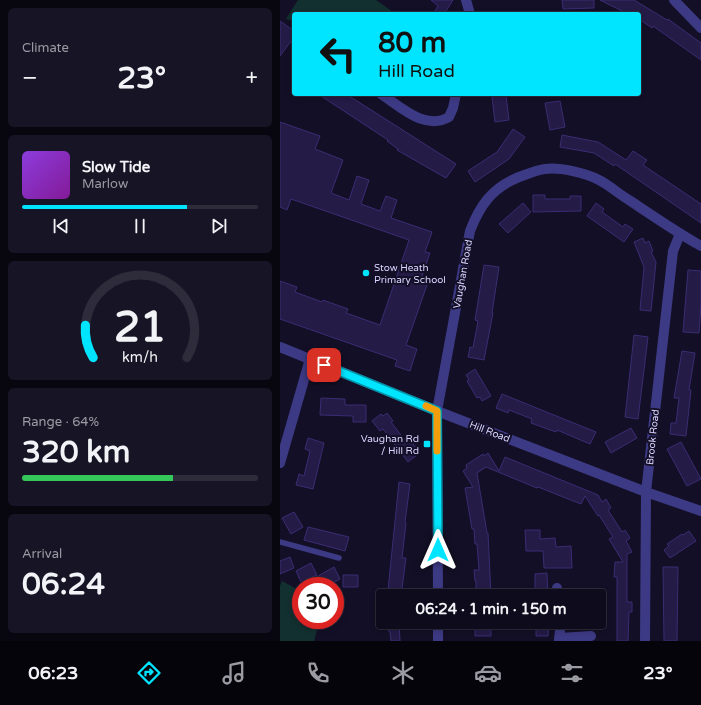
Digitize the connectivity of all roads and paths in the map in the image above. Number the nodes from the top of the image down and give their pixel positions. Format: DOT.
graph roads {
  1 [pos="466,0"];
  2 [pos="674,0"];
  3 [pos="469,12"];
  4 [pos="701,28"];
  5 [pos="384,96"];
  6 [pos="456,96"];
  7 [pos="680,234"];
  8 [pos="701,246"];
  9 [pos="280,347"];
  10 [pos="310,359"];
  11 [pos="437,411"];
  12 [pos="280,463"];
  13 [pos="646,492"];
  14 [pos="701,511"];
  15 [pos="280,542"];
  16 [pos="339,558"];
  17 [pos="438,589"];
  18 [pos="438,629"];
  19 [pos="560,629"];
  20 [pos="591,636"];
  21 [pos="559,640"];
  22 [pos="438,641"];
  23 [pos="645,641"];
  1 -- 3 [label="street"];
  2 -- 4 [label="street"];
  5 -- 6 [label="street"];
  7 -- 8 [label="street, Vaughan Road"];
  7 -- 11 [label="street, Vaughan Road"];
  7 -- 13 [label="street, Brook Road"];
  9 -- 10 [label="street, Hill Road"];
  10 -- 11 [label="street, Hill Road"];
  10 -- 12 [label="street"];
  11 -- 13 [label="street, Hill Road"];
  11 -- 17 [label="street, Vaughan Road"];
  13 -- 14 [label="street, Hill Road"];
  13 -- 23 [label="street, Brook Road"];
  15 -- 16 [label="lane"];
  18 -- 22 [label="street"];
  19 -- 21 [label="street"];
  20 -- 21 [label="street"];
}
